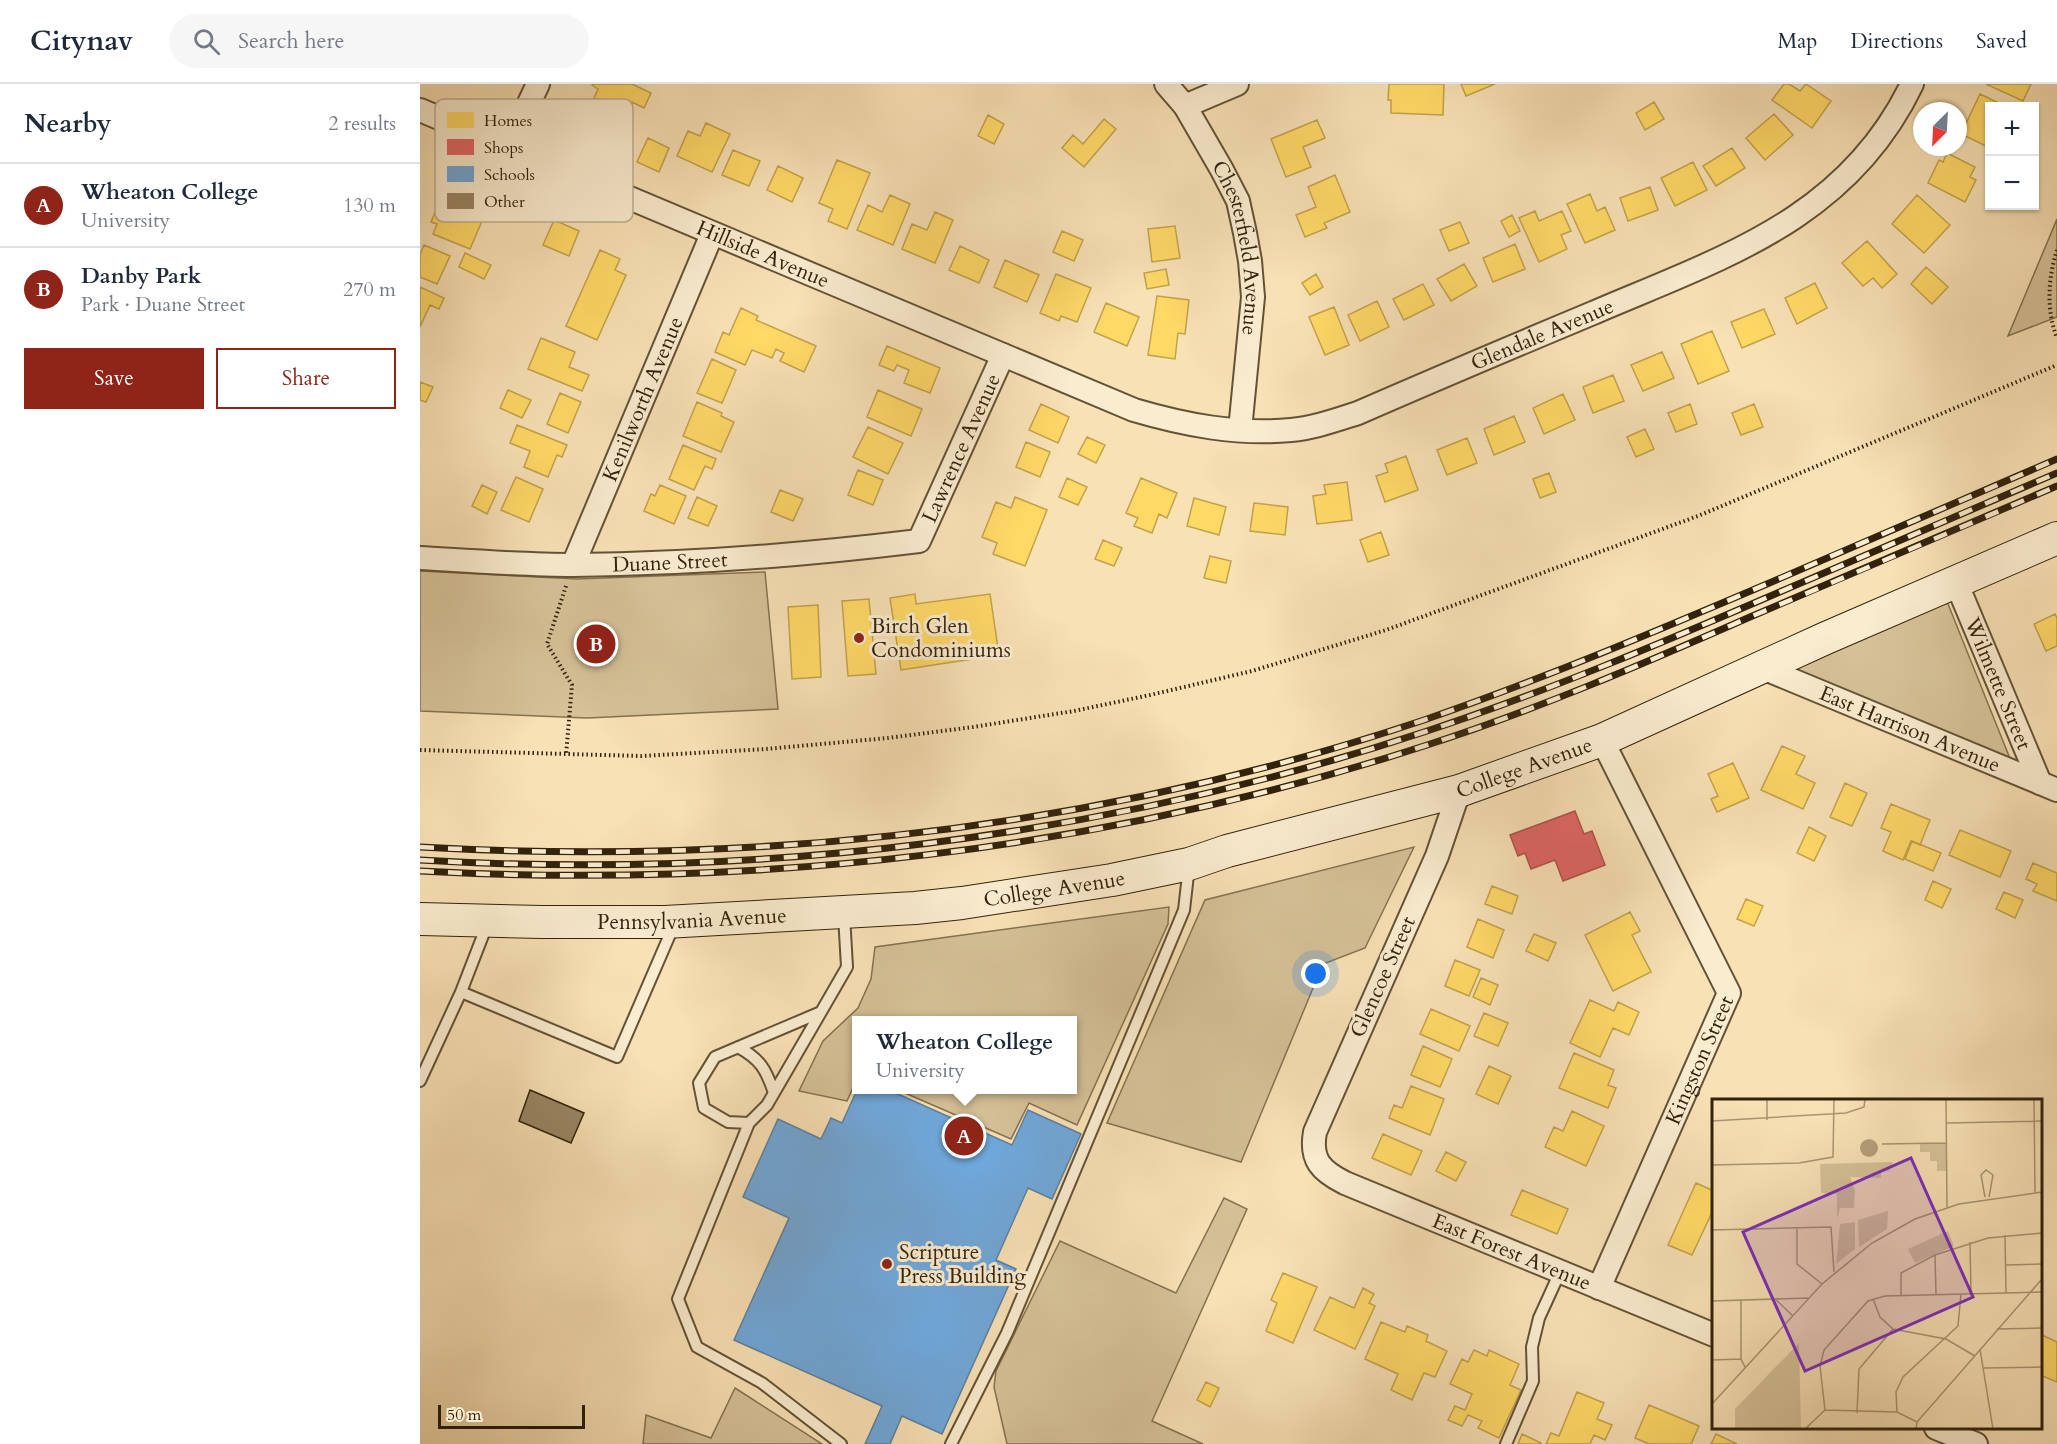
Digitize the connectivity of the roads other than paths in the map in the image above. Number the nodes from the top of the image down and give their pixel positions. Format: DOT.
graph roads {
  1 [pos="538,84"];
  2 [pos="1166,84"];
  3 [pos="1237,84"];
  4 [pos="1912,84"];
  5 [pos="531,99"];
  6 [pos="1185,106"];
  7 [pos="421,113"];
  8 [pos="435,119"];
  9 [pos="633,201"];
  10 [pos="712,234"];
  11 [pos="1003,355"];
  12 [pos="1107,398"];
  13 [pos="1240,430"];
  14 [pos="2057,538"];
  15 [pos="919,541"];
  16 [pos="420,558"];
  17 [pos="573,565"];
  18 [pos="1956,582"];
  19 [pos="1763,668"];
  20 [pos="1602,740"];
  21 [pos="2048,787"];
  22 [pos="1459,791"];
  23 [pos="1189,864"];
  24 [pos="962,903"];
  25 [pos="844,912"];
  26 [pos="420,919"];
  27 [pos="488,921"];
  28 [pos="676,922"];
  29 [pos="461,992"];
  30 [pos="821,1012"];
  31 [pos="738,1047"];
  32 [pos="420,1081"];
  33 [pos="774,1093"];
  34 [pos="749,1123"];
  35 [pos="1317,1162"];
  36 [pos="1560,1272"];
  37 [pos="1599,1287"];
  38 [pos="1712,1335"];
  39 [pos="1938,1429"];
  40 [pos="841,1444"];
  41 [pos="951,1444"];
  42 [pos="1506,1444"];
  43 [pos="1976,1444"];
  1 -- 5 [label="street"];
  2 -- 6 [label="street, Chesterfield Avenue"];
  3 -- 6 [label="street"];
  4 -- 13 [label="street, Glendale Avenue"];
  6 -- 13 [label="street, Chesterfield Avenue"];
  7 -- 8 [label="street, Hillside Avenue"];
  9 -- 10 [label="street, Hillside Avenue"];
  10 -- 11 [label="street, Hillside Avenue"];
  10 -- 17 [label="street, Kenilworth Avenue"];
  11 -- 12 [label="street, Hillside Avenue"];
  11 -- 15 [label="street, Lawrence Avenue"];
  12 -- 13 [label="street, Glendale Avenue"];
  14 -- 18 [label="street, College Avenue"];
  15 -- 17 [label="street, Duane Street"];
  16 -- 17 [label="street, Duane Street"];
  18 -- 19 [label="street, College Avenue"];
  18 -- 21 [label="street, Wilmette Street"];
  19 -- 20 [label="street, College Avenue"];
  19 -- 21 [label="street, East Harrison Avenue"];
  20 -- 22 [label="street, College Avenue"];
  20 -- 37 [label="street, Kingston Street"];
  22 -- 23 [label="street, College Avenue"];
  22 -- 35 [label="street, Glencoe Street"];
  23 -- 24 [label="street, College Avenue"];
  23 -- 41 [label="lane"];
  24 -- 25 [label="street, Pennsylvania Avenue"];
  25 -- 28 [label="street, Pennsylvania Avenue"];
  25 -- 30 [label="lane"];
  26 -- 27 [label="street, Pennsylvania Avenue"];
  27 -- 28 [label="street, Pennsylvania Avenue"];
  27 -- 29 [label="lane"];
  28 -- 29 [label="lane"];
  29 -- 32 [label="lane"];
  30 -- 31 [label="lane"];
  30 -- 33 [label="lane"];
  31 -- 33 [label="lane"];
  31 -- 34 [label="lane"];
  33 -- 34 [label="lane"];
  34 -- 40 [label="lane"];
  35 -- 36 [label="street, East Forest Avenue"];
  36 -- 37 [label="street, East Forest Avenue"];
  36 -- 42 [label="lane"];
  37 -- 38 [label="street, East Forest Avenue"];
  39 -- 43 [label="street"];
}
